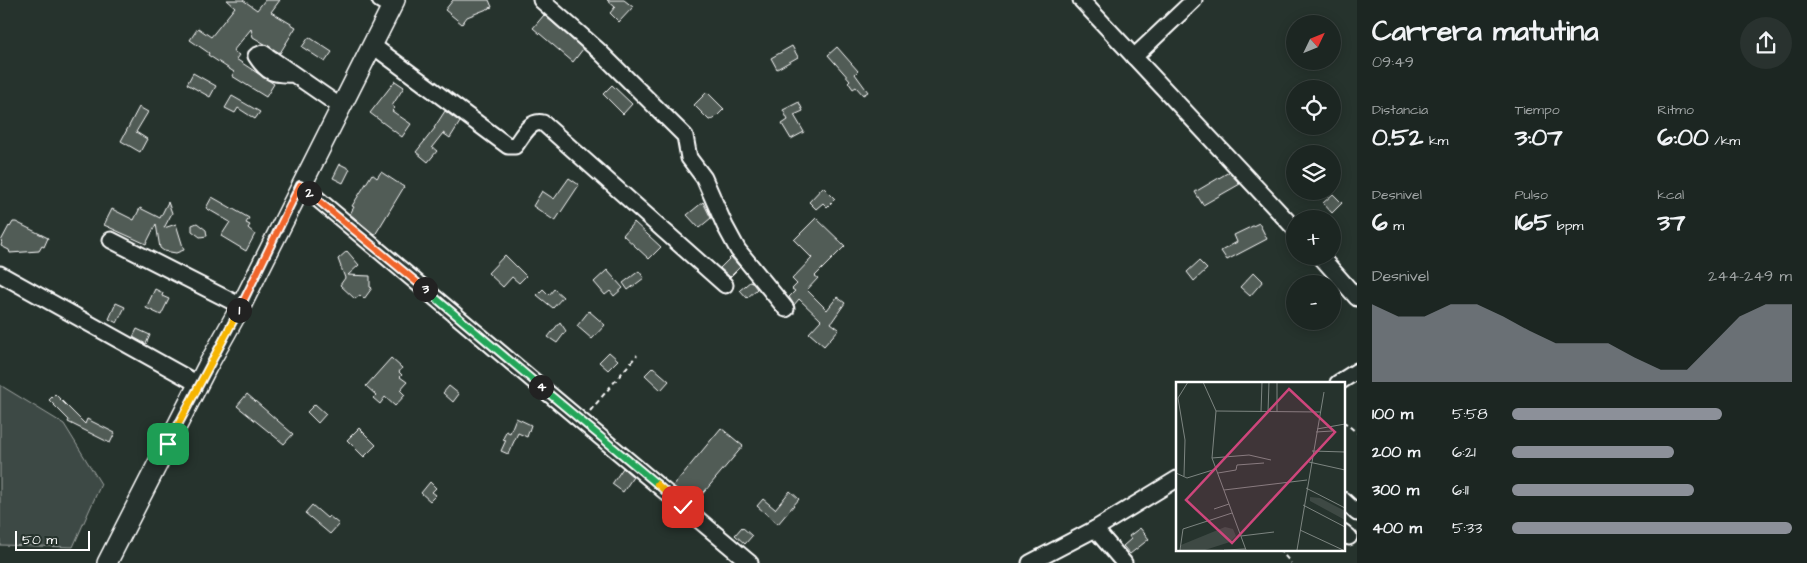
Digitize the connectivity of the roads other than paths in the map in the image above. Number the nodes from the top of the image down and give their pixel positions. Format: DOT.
graph roads {
  1 [pos="541,0"];
  2 [pos="1081,0"];
  3 [pos="1194,0"];
  4 [pos="389,2"];
  5 [pos="372,45"];
  6 [pos="1134,57"];
  7 [pos="293,74"];
  8 [pos="341,107"];
  9 [pos="300,185"];
  10 [pos="1286,219"];
  11 [pos="112,240"];
  12 [pos="1328,265"];
  13 [pos="0,274"];
  14 [pos="725,285"];
  15 [pos="1357,298"];
  16 [pos="241,306"];
  17 [pos="786,309"];
  18 [pos="1357,371"];
  19 [pos="1340,382"];
  20 [pos="198,384"];
  21 [pos="1176,480"];
  22 [pos="1344,501"];
  23 [pos="1357,512"];
  24 [pos="1095,529"];
  25 [pos="107,563"];
  26 [pos="750,563"];
  27 [pos="1030,563"];
  28 [pos="1124,563"];
  1 -- 17 [label="street"];
  2 -- 6 [label="street"];
  3 -- 6 [label="street"];
  4 -- 5 [label="main road"];
  5 -- 8 [label="main road"];
  5 -- 14 [label="street"];
  6 -- 10 [label="street"];
  7 -- 8 [label="street"];
  8 -- 9 [label="main road"];
  9 -- 16 [label="main road"];
  9 -- 26 [label="street"];
  11 -- 16 [label="street"];
  12 -- 15 [label="street"];
  13 -- 20 [label="street"];
  16 -- 20 [label="main road"];
  18 -- 19 [label="street"];
  20 -- 25 [label="main road"];
  21 -- 24 [label="street"];
  22 -- 23 [label="street"];
  24 -- 27 [label="street"];
  24 -- 28 [label="street"];
}
